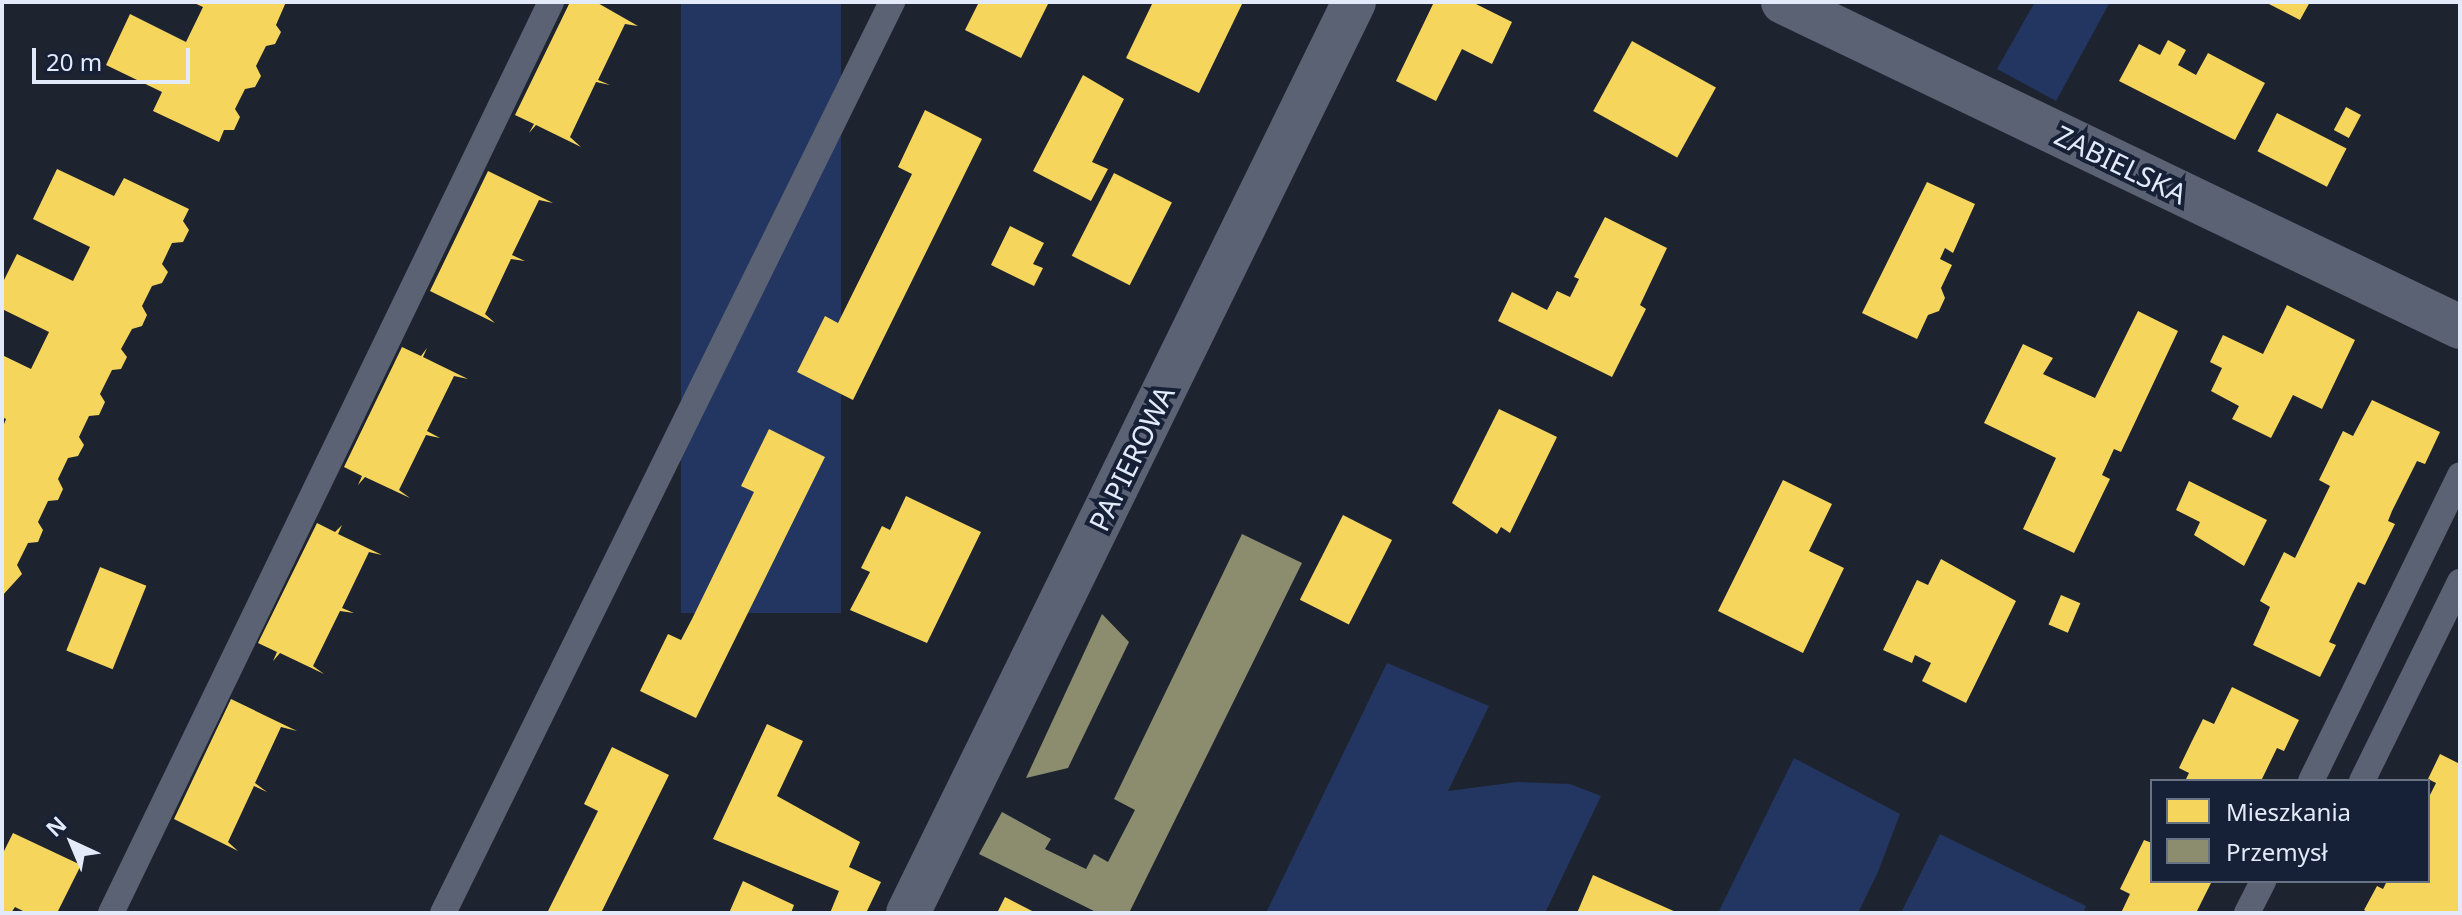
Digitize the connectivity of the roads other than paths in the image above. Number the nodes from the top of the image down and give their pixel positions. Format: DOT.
graph roads {
  1 [pos="551,2"];
  2 [pos="892,2"];
  3 [pos="1354,2"];
  4 [pos="1783,2"];
  5 [pos="2460,327"];
  6 [pos="2460,475"];
  7 [pos="2460,582"];
  8 [pos="2312,779"];
  9 [pos="2363,779"];
  10 [pos="2262,883"];
  11 [pos="111,913"];
  12 [pos="443,913"];
  13 [pos="908,913"];
  14 [pos="2247,913"];
  1 -- 11 [label="lane"];
  2 -- 12 [label="lane"];
  3 -- 13 [label="street, PAPIEROWA"];
  4 -- 5 [label="street, ZABIELSKA"];
  6 -- 8 [label="lane"];
  7 -- 9 [label="lane"];
  10 -- 14 [label="lane"];
}
